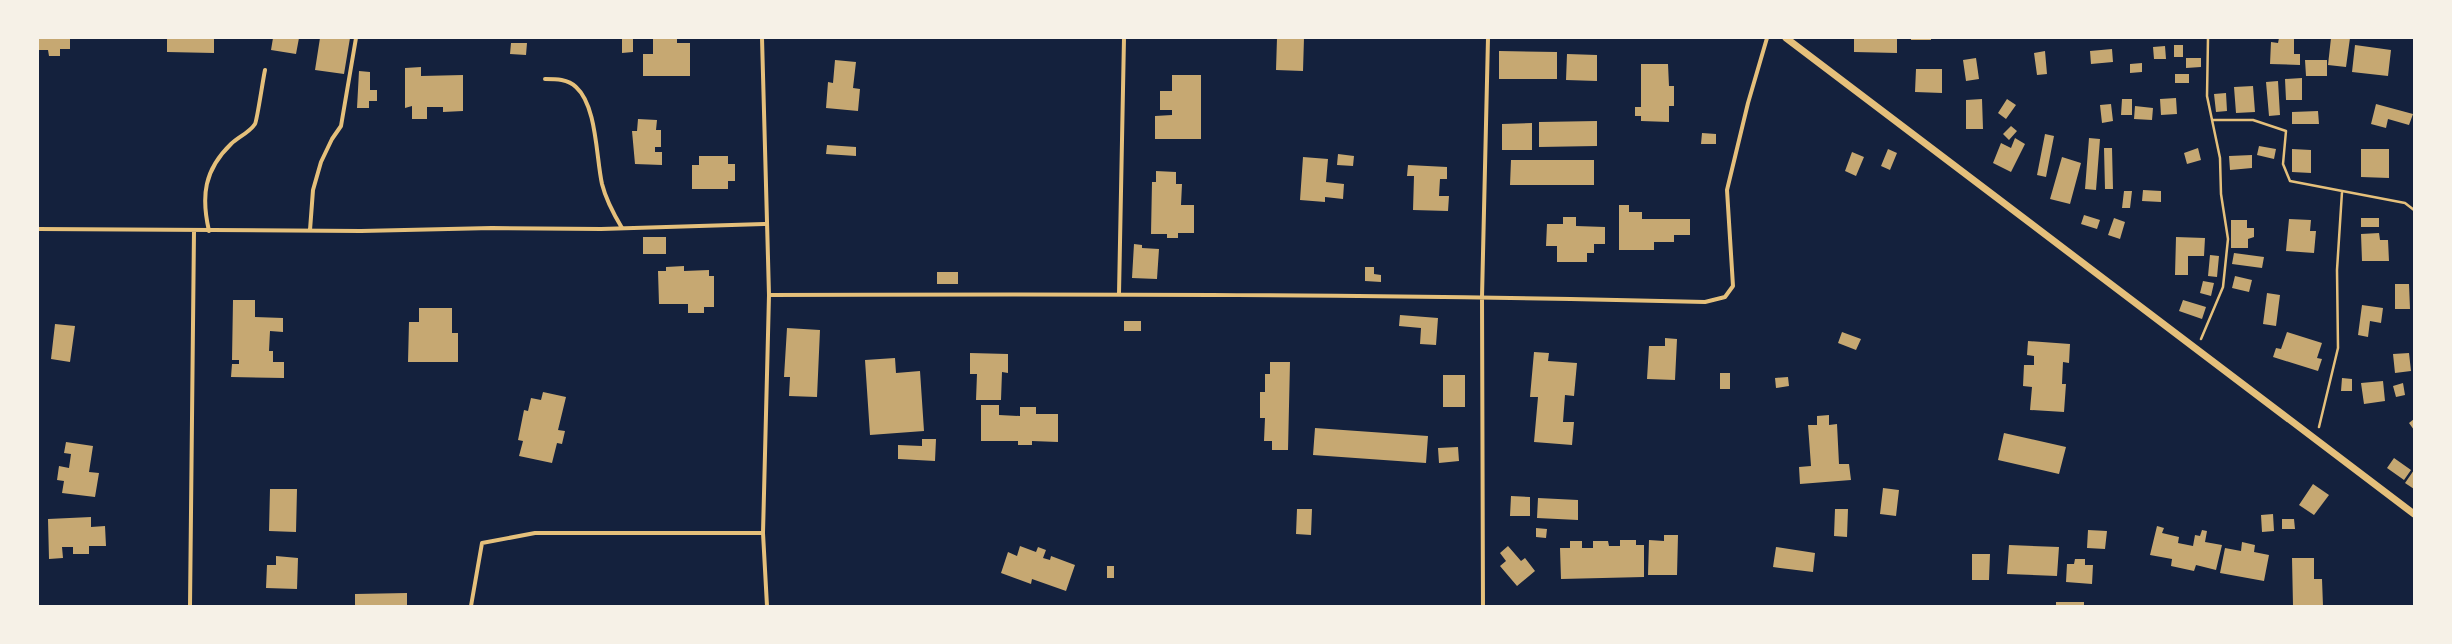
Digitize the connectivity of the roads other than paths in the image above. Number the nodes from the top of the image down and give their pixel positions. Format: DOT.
graph roads {
  1 [pos="356,38"];
  2 [pos="762,38"];
  3 [pos="1124,38"];
  4 [pos="1488,38"];
  5 [pos="1767,38"];
  6 [pos="1786,38"];
  7 [pos="265,70"];
  8 [pos="545,79"];
  9 [pos="765,224"];
  10 [pos="622,228"];
  11 [pos="38,229"];
  12 [pos="310,230"];
  13 [pos="194,231"];
  14 [pos="209,231"];
  15 [pos="1119,294"];
  16 [pos="769,295"];
  17 [pos="1482,297"];
  18 [pos="2414,514"];
  19 [pos="763,533"];
  20 [pos="190,606"];
  21 [pos="471,606"];
  22 [pos="767,606"];
  23 [pos="1483,606"];
  1 -- 12 [label="street"];
  2 -- 9 [label="street"];
  3 -- 15 [label="street"];
  4 -- 17 [label="street"];
  5 -- 17 [label="street"];
  6 -- 18 [label="street"];
  7 -- 14 [label="street"];
  8 -- 10 [label="street"];
  9 -- 10 [label="street"];
  9 -- 16 [label="street"];
  10 -- 12 [label="street"];
  11 -- 13 [label="street"];
  12 -- 14 [label="street"];
  13 -- 14 [label="street"];
  13 -- 20 [label="street"];
  15 -- 16 [label="street"];
  15 -- 17 [label="street"];
  16 -- 19 [label="street"];
  17 -- 23 [label="street"];
  19 -- 21 [label="street"];
  19 -- 22 [label="street"];
}
